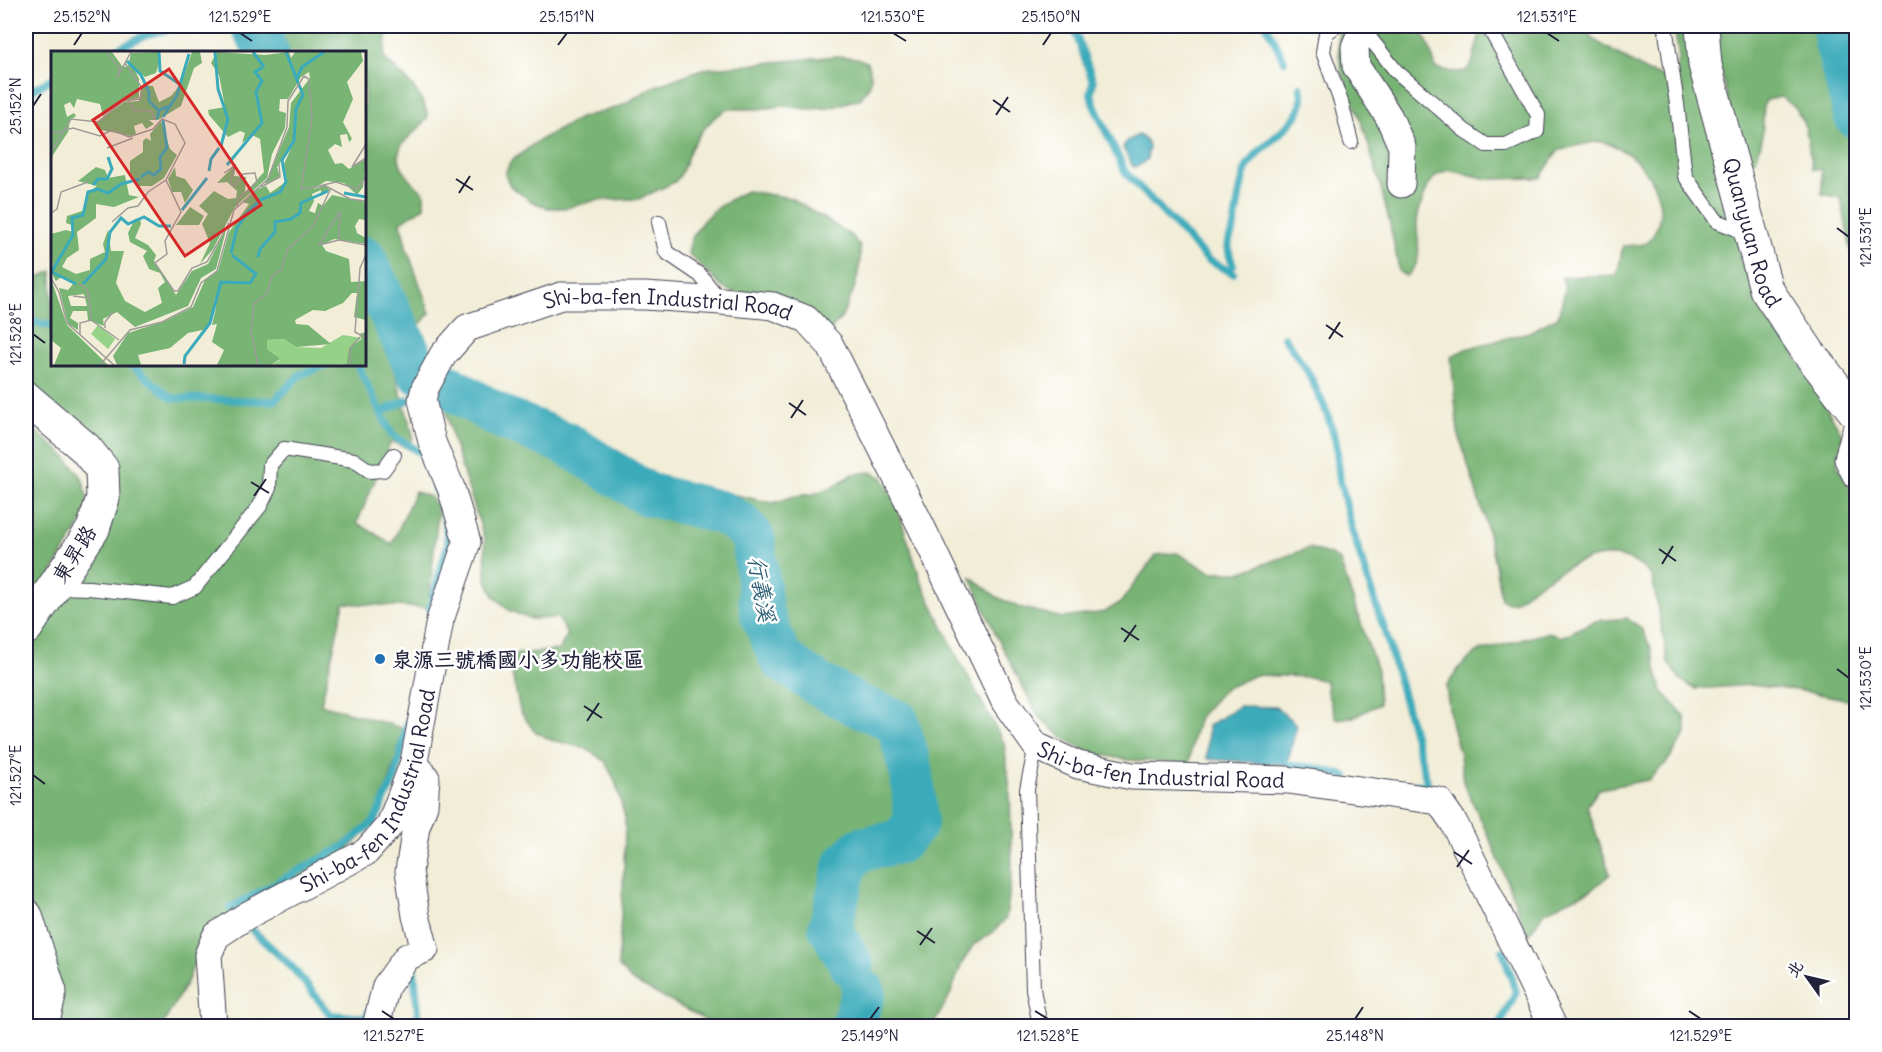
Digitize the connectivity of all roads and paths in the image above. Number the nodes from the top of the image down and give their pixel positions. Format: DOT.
graph roads {
  1 [pos="1336,26"];
  2 [pos="1488,26"];
  3 [pos="1665,26"];
  4 [pos="1702,26"];
  5 [pos="1361,27"];
  6 [pos="1351,142"];
  7 [pos="1401,184"];
  8 [pos="659,222"];
  9 [pos="1752,235"];
  10 [pos="721,301"];
  11 [pos="26,398"];
  12 [pos="1857,413"];
  13 [pos="1857,430"];
  14 [pos="394,455"];
  15 [pos="1857,475"];
  16 [pos="53,587"];
  17 [pos="26,628"];
  18 [pos="1036,746"];
  19 [pos="414,762"];
  20 [pos="26,916"];
  21 [pos="38,1026"];
  22 [pos="213,1026"];
  23 [pos="376,1026"];
  24 [pos="1040,1026"];
  25 [pos="1553,1026"];
  1 -- 6 [label="lane"];
  2 -- 5 [label="lane"];
  3 -- 9 [label="lane"];
  4 -- 9 [label="street, Quanyuan Road"];
  5 -- 7 [label="street"];
  8 -- 10 [label="lane"];
  9 -- 12 [label="street, Quanyuan Road"];
  10 -- 18 [label="street, Shi-ba-fen Industrial Road"];
  10 -- 19 [label="street, Shi-ba-fen Industrial Road"];
  11 -- 16 [label="street, 東昇路"];
  13 -- 15 [label="street"];
  14 -- 16 [label="lane"];
  16 -- 17 [label="street, 東昇路"];
  18 -- 24 [label="lane"];
  18 -- 25 [label="street, Shi-ba-fen Industrial Road"];
  19 -- 22 [label="street, Shi-ba-fen Industrial Road"];
  19 -- 23 [label="street"];
  20 -- 21 [label="street"];
}
